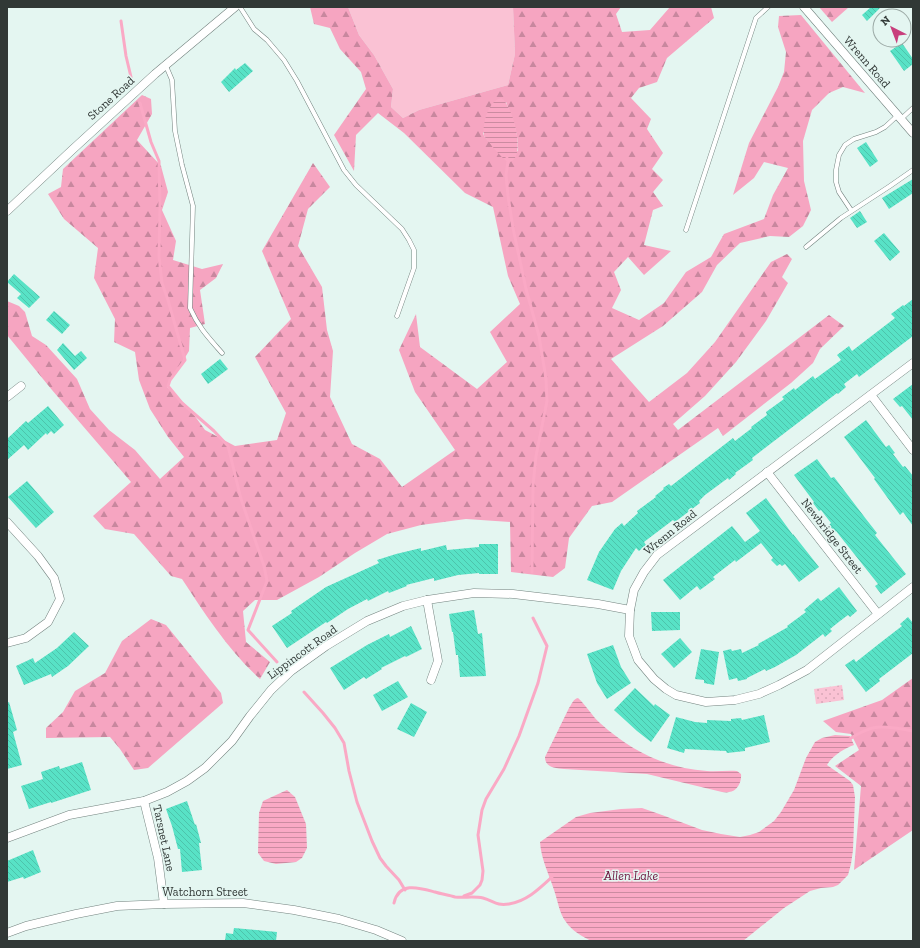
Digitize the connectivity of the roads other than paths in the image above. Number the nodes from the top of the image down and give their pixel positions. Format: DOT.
graph roads {
  1 [pos="235,7"];
  2 [pos="240,7"];
  3 [pos="768,7"];
  4 [pos="804,7"];
  5 [pos="166,66"];
  6 [pos="913,108"];
  7 [pos="900,117"];
  8 [pos="913,133"];
  9 [pos="913,170"];
  10 [pos="851,210"];
  11 [pos="7,211"];
  12 [pos="686,230"];
  13 [pos="806,247"];
  14 [pos="397,316"];
  15 [pos="222,353"];
  16 [pos="913,363"];
  17 [pos="21,386"];
  18 [pos="871,395"];
  19 [pos="7,397"];
  20 [pos="913,450"];
  21 [pos="768,472"];
  22 [pos="7,522"];
  23 [pos="913,587"];
  24 [pos="428,600"];
  25 [pos="630,610"];
  26 [pos="878,614"];
  27 [pos="7,643"];
  28 [pos="431,680"];
  29 [pos="144,802"];
  30 [pos="7,838"];
  31 [pos="164,904"];
  32 [pos="7,932"];
  33 [pos="402,941"];
  1 -- 5 [label="street, Stone Road"];
  2 -- 14 [label="lane"];
  3 -- 12 [label="lane"];
  4 -- 7 [label="street, Wrenn Road"];
  5 -- 11 [label="street, Stone Road"];
  5 -- 15 [label="lane"];
  6 -- 7 [label="lane"];
  7 -- 8 [label="street, Wrenn Road"];
  7 -- 10 [label="lane"];
  9 -- 10 [label="lane"];
  10 -- 13 [label="lane"];
  16 -- 18 [label="street, Wrenn Road"];
  17 -- 19 [label="street"];
  18 -- 20 [label="street"];
  18 -- 21 [label="street, Wrenn Road"];
  21 -- 25 [label="street, Wrenn Road"];
  21 -- 26 [label="street, Newbridge Street"];
  22 -- 27 [label="street"];
  23 -- 26 [label="street, Wrenn Road"];
  24 -- 25 [label="street, Lippincott Road"];
  24 -- 28 [label="street"];
  24 -- 29 [label="street, Lippincott Road"];
  25 -- 26 [label="street, Wrenn Road"];
  29 -- 30 [label="street, Lippincott Road"];
  29 -- 31 [label="street, Tarsnet Lane"];
  31 -- 32 [label="street, Watchorn Street"];
  31 -- 33 [label="street, Watchorn Street"];
}
